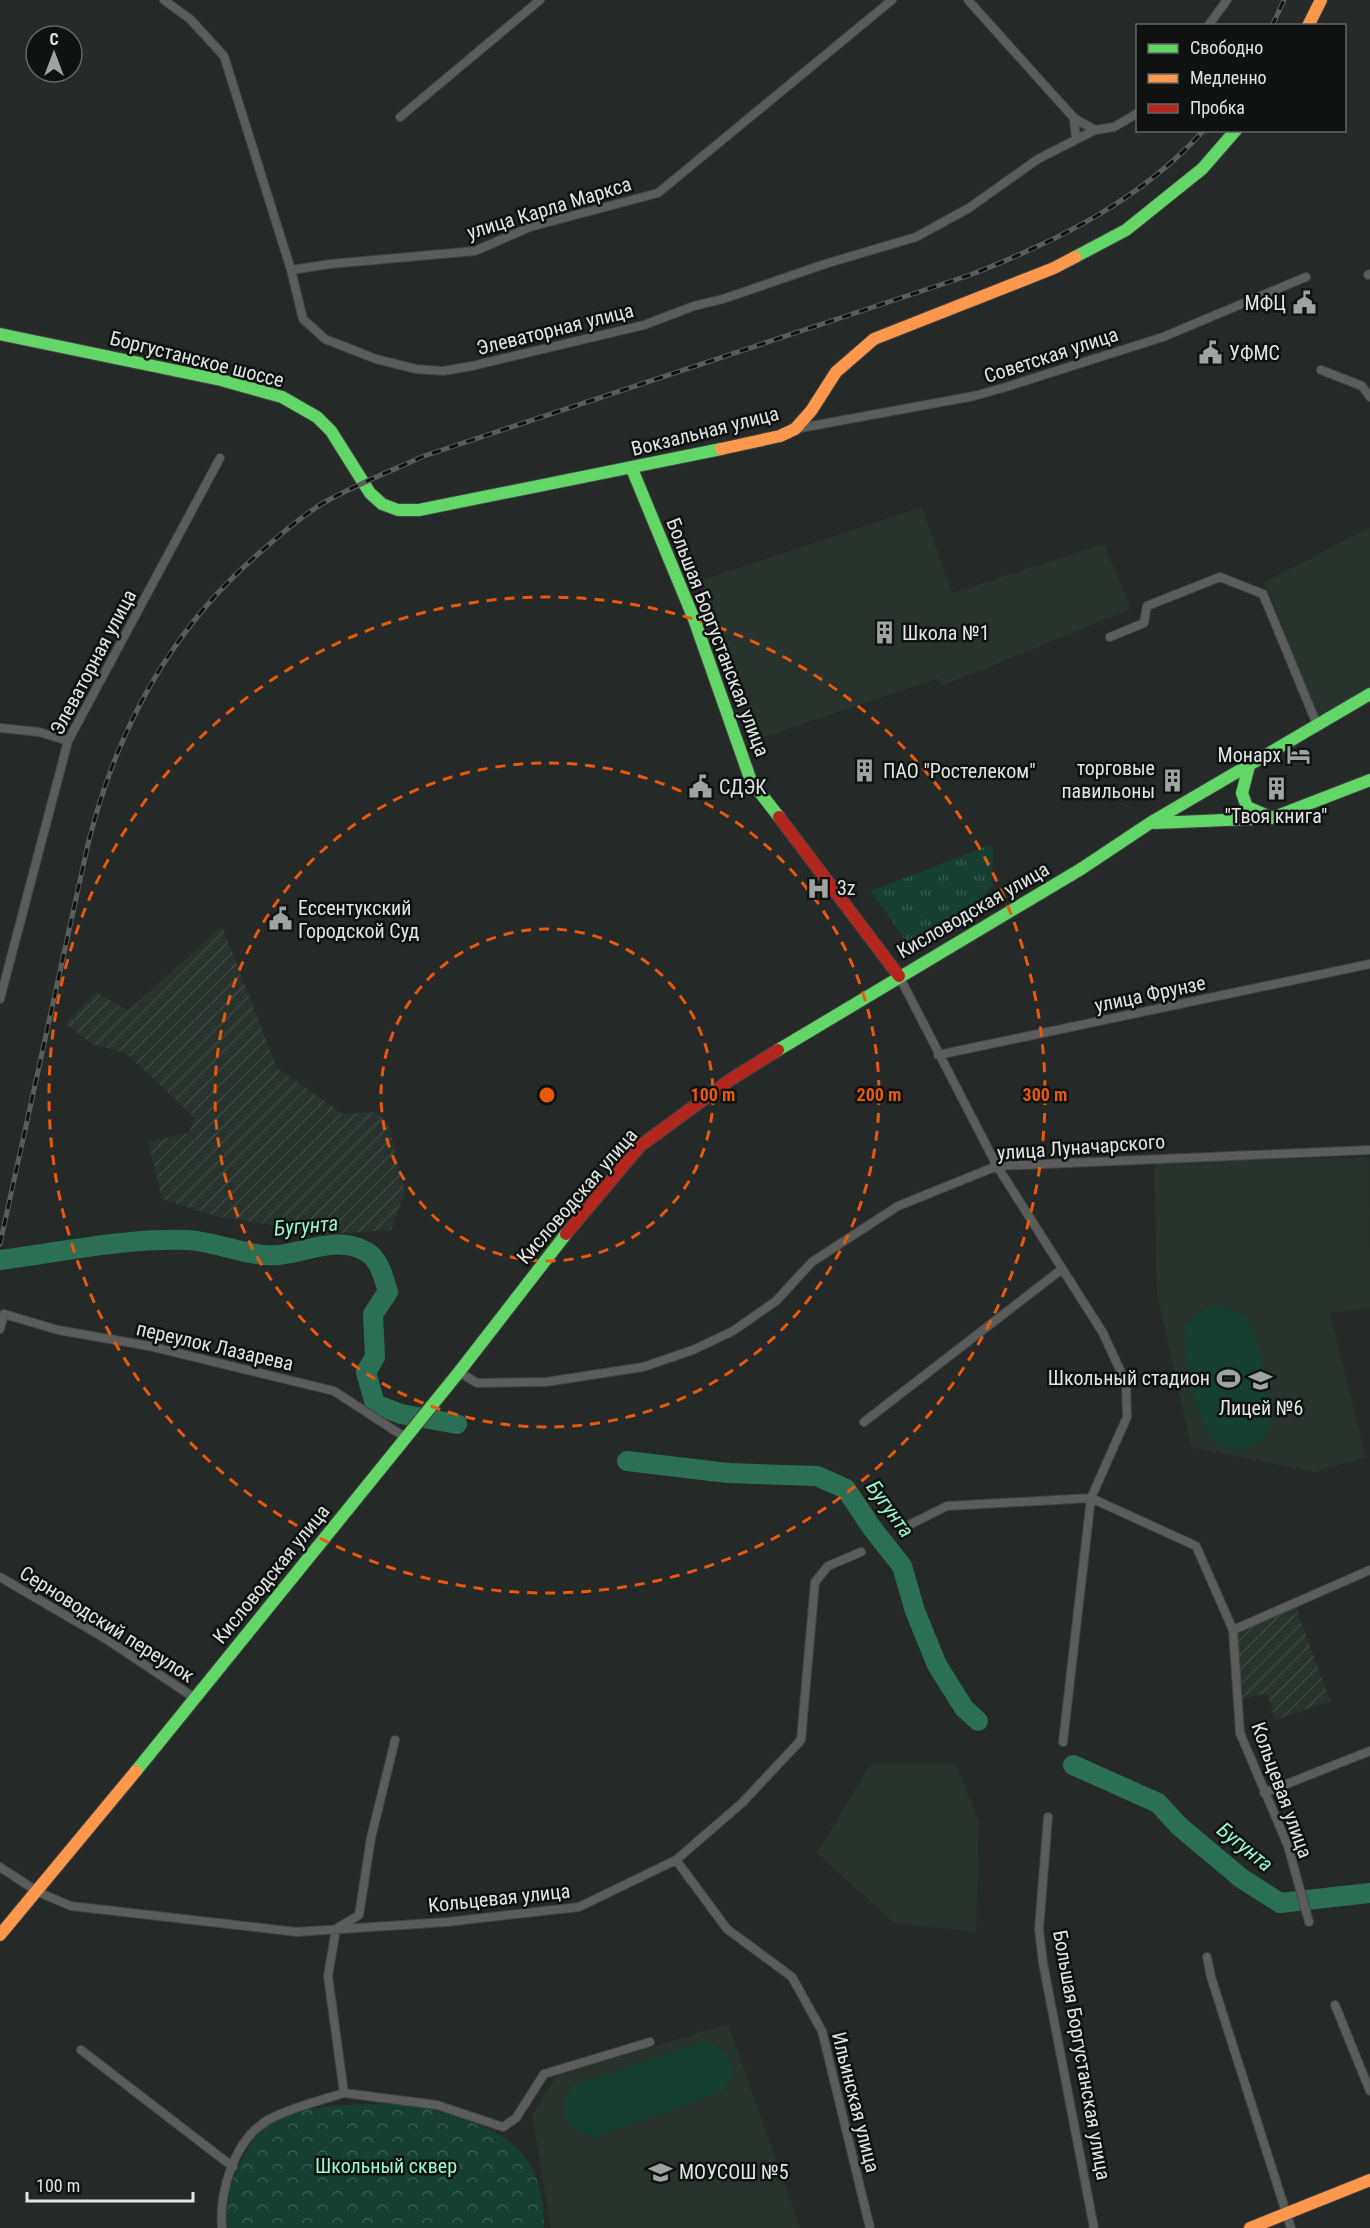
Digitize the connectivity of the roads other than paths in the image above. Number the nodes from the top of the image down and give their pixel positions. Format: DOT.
graph roads {
  1 [pos="164,0"];
  2 [pos="540,0"];
  3 [pos="892,0"];
  4 [pos="968,0"];
  5 [pos="1227,0"];
  6 [pos="1321,0"];
  7 [pos="1209,24"];
  8 [pos="1309,24"];
  9 [pos="1136,114"];
  10 [pos="400,117"];
  11 [pos="1074,118"];
  12 [pos="1095,130"];
  13 [pos="1234,132"];
  14 [pos="1076,139"];
  15 [pos="291,270"];
  16 [pos="1306,277"];
  17 [pos="0,334"];
  18 [pos="1321,370"];
  19 [pos="1370,397"];
  20 [pos="795,429"];
  21 [pos="220,458"];
  22 [pos="632,469"];
  23 [pos="374,501"];
  24 [pos="1110,637"];
  25 [pos="1370,694"];
  26 [pos="1318,727"];
  27 [pos="0,728"];
  28 [pos="68,741"];
  29 [pos="1249,766"];
  30 [pos="1370,780"];
  31 [pos="1272,818"];
  32 [pos="1150,823"];
  33 [pos="1370,964"];
  34 [pos="899,976"];
  35 [pos="0,999"];
  36 [pos="938,1055"];
  37 [pos="1370,1150"];
  38 [pos="997,1166"];
  39 [pos="1062,1269"];
  40 [pos="0,1329"];
  41 [pos="459,1372"];
  42 [pos="864,1422"];
  43 [pos="406,1438"];
  44 [pos="1091,1498"];
  45 [pos="909,1525"];
  46 [pos="861,1552"];
  47 [pos="1370,1570"];
  48 [pos="0,1577"];
  49 [pos="1233,1630"];
  50 [pos="196,1700"];
  51 [pos="395,1740"];
  52 [pos="1063,1742"];
  53 [pos="1370,1751"];
  54 [pos="1264,1793"];
  55 [pos="1048,1817"];
  56 [pos="676,1860"];
  57 [pos="0,1867"];
  58 [pos="38,1892"];
  59 [pos="1309,1922"];
  60 [pos="336,1929"];
  61 [pos="0,1935"];
  62 [pos="1207,1958"];
  63 [pos="1335,2006"];
  64 [pos="650,2042"];
  65 [pos="81,2050"];
  66 [pos="1370,2091"];
  67 [pos="344,2093"];
  68 [pos="233,2167"];
  69 [pos="1370,2180"];
  70 [pos="1286,2214"];
  71 [pos="222,2228"];
  72 [pos="870,2228"];
  73 [pos="1094,2228"];
  74 [pos="1250,2228"];
  75 [pos="1291,2228"];
  1 -- 15 [label="street, Элеваторная улица"];
  2 -- 10 [label="street"];
  3 -- 15 [label="street, улица Карла Маркса"];
  4 -- 11 [label="street"];
  5 -- 7 [label="street"];
  6 -- 8 [label="street"];
  9 -- 12 [label="street, Элеваторная улица"];
  11 -- 12 [label="street"];
  11 -- 14 [label="street"];
  12 -- 14 [label="street, Элеваторная улица"];
  13 -- 20 [label="street, Вокзальная улица"];
  14 -- 15 [label="street, Элеваторная улица"];
  16 -- 20 [label="street, Советская улица"];
  17 -- 23 [label="street, Боргустанское шоссе"];
  18 -- 19 [label="street"];
  20 -- 22 [label="street, Вокзальная улица"];
  21 -- 28 [label="street, Элеваторная улица"];
  22 -- 23 [label="street, Вокзальная улица"];
  22 -- 34 [label="street, Большая Боргустанская улица"];
  24 -- 26 [label="street"];
  25 -- 26 [label="street, Кисловодская улица"];
  26 -- 29 [label="street, Кисловодская улица"];
  27 -- 28 [label="street"];
  28 -- 35 [label="street, Элеваторная улица"];
  29 -- 31 [label="street"];
  29 -- 32 [label="street, Кисловодская улица"];
  30 -- 31 [label="street"];
  31 -- 32 [label="street"];
  32 -- 34 [label="street, Кисловодская улица"];
  33 -- 36 [label="street, улица Фрунзе"];
  34 -- 36 [label="street, Большая Боргустанская улица"];
  34 -- 41 [label="street, Кисловодская улица"];
  36 -- 38 [label="street, Большая Боргустанская улица"];
  37 -- 38 [label="street, улица Луначарского"];
  38 -- 39 [label="street, Большая Боргустанская улица"];
  38 -- 41 [label="street, улица Луначарского"];
  39 -- 42 [label="street"];
  39 -- 44 [label="street, Большая Боргустанская улица"];
  40 -- 43 [label="street, переулок Лазарева"];
  41 -- 43 [label="street, Кисловодская улица"];
  43 -- 50 [label="street, Кисловодская улица"];
  44 -- 45 [label="street, Кольцевая улица"];
  44 -- 49 [label="street, Кольцевая улица"];
  44 -- 52 [label="street, Большая Боргустанская улица"];
  46 -- 56 [label="street, Кольцевая улица"];
  47 -- 49 [label="street"];
  48 -- 50 [label="street, Серноводский переулок"];
  49 -- 54 [label="street, Кольцевая улица"];
  50 -- 58 [label="street, Кисловодская улица"];
  51 -- 60 [label="street"];
  53 -- 54 [label="street"];
  54 -- 59 [label="street, Кольцевая улица"];
  55 -- 73 [label="street, Большая Боргустанская улица"];
  56 -- 60 [label="street, Кольцевая улица"];
  56 -- 72 [label="street, Ильинская улица"];
  57 -- 58 [label="street, Кольцевая улица"];
  58 -- 60 [label="street, Кольцевая улица"];
  58 -- 61 [label="street, Кисловодская улица"];
  60 -- 67 [label="street"];
  62 -- 70 [label="street"];
  63 -- 66 [label="street"];
  64 -- 67 [label="street"];
  65 -- 68 [label="street"];
  67 -- 68 [label="street"];
  68 -- 71 [label="street"];
  69 -- 70 [label="street"];
  70 -- 74 [label="street"];
  70 -- 75 [label="street"];
}
